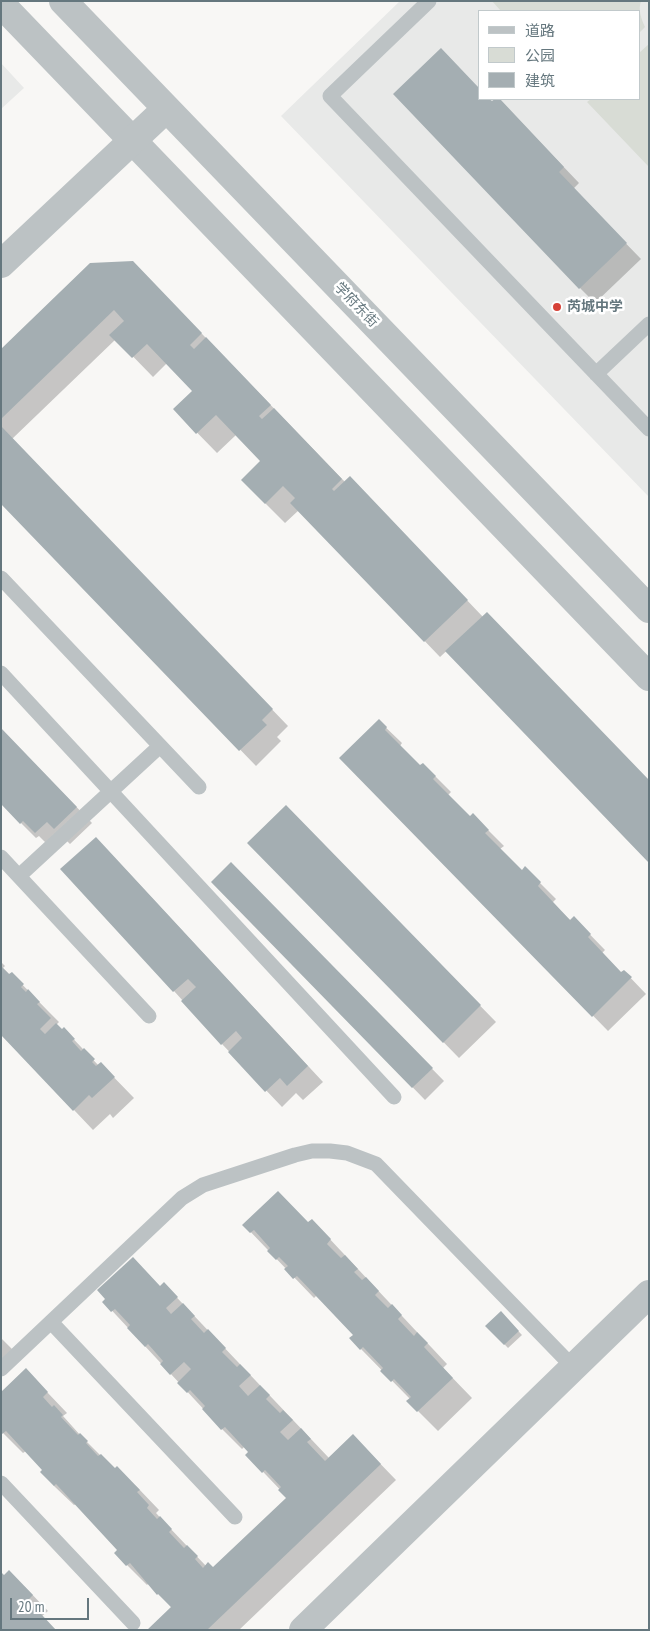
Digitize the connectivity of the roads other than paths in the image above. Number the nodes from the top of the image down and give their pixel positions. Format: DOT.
graph roads {
  1 [pos="63,1"];
  2 [pos="429,1"];
  3 [pos="1,4"];
  4 [pos="166,108"];
  5 [pos="132,140"];
  6 [pos="1,264"];
  7 [pos="649,324"];
  8 [pos="596,374"];
  9 [pos="649,429"];
  10 [pos="1,578"];
  11 [pos="649,608"];
  12 [pos="1,673"];
  13 [pos="649,677"];
  14 [pos="160,746"];
  15 [pos="199,786"];
  16 [pos="111,791"];
  17 [pos="1,857"];
  18 [pos="19,876"];
  19 [pos="149,1016"];
  20 [pos="394,1097"];
  21 [pos="649,1294"];
  22 [pos="51,1322"];
  23 [pos="573,1368"];
  24 [pos="1,1369"];
  25 [pos="1,1483"];
  26 [pos="235,1517"];
  27 [pos="133,1622"];
  28 [pos="303,1630"];
  1 -- 4 [label="street, 学府东街"];
  2 -- 8 [label="lane"];
  3 -- 5 [label="street"];
  4 -- 5 [label="street"];
  4 -- 11 [label="street, 学府东街"];
  5 -- 6 [label="street"];
  5 -- 13 [label="street"];
  7 -- 8 [label="lane"];
  8 -- 9 [label="lane"];
  10 -- 14 [label="lane"];
  12 -- 16 [label="lane"];
  14 -- 15 [label="lane"];
  14 -- 16 [label="lane"];
  16 -- 18 [label="lane"];
  16 -- 20 [label="lane"];
  17 -- 18 [label="lane"];
  18 -- 19 [label="lane"];
  21 -- 23 [label="street"];
  22 -- 23 [label="lane"];
  22 -- 24 [label="lane"];
  22 -- 26 [label="lane"];
  23 -- 28 [label="street"];
  25 -- 27 [label="lane"];
}
